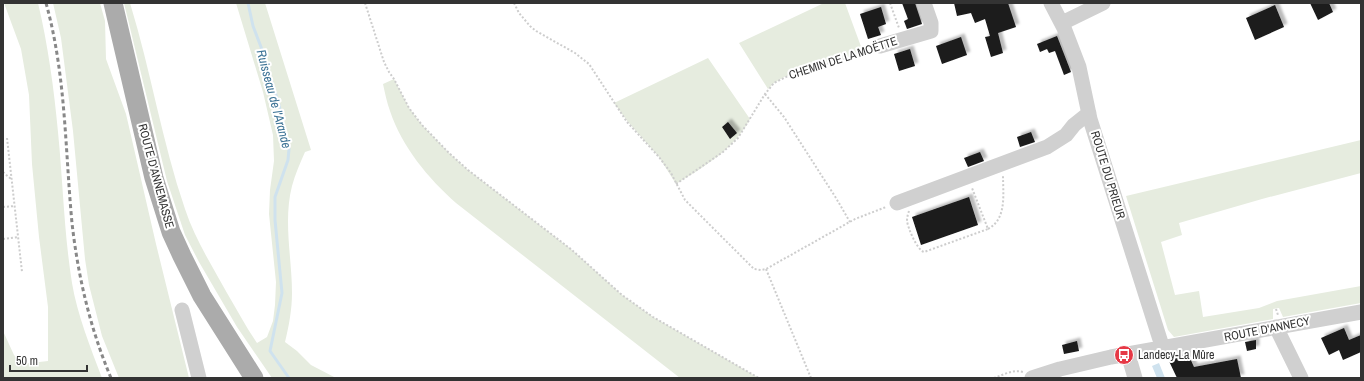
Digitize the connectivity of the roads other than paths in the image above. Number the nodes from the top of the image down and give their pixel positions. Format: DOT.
graph roads {
  1 [pos="113,3"];
  2 [pos="924,3"];
  3 [pos="1051,3"];
  4 [pos="1103,3"];
  5 [pos="1062,24"];
  6 [pos="880,46"];
  7 [pos="1089,113"];
  8 [pos="903,206"];
  9 [pos="182,310"];
  10 [pos="1361,312"];
  11 [pos="1276,327"];
  12 [pos="1163,349"];
  13 [pos="1128,354"];
  14 [pos="1028,375"];
  15 [pos="199,378"];
  16 [pos="254,378"];
  17 [pos="1135,378"];
  18 [pos="1301,378"];
  1 -- 16 [label="main road, ROUTE D'ANNEMASSE"];
  2 -- 6 [label="street, CHEMIN DE LA MOËTTE"];
  3 -- 5 [label="street, ROUTE DU PRIEUR"];
  4 -- 5 [label="street"];
  5 -- 7 [label="street, ROUTE DU PRIEUR"];
  7 -- 8 [label="street"];
  7 -- 12 [label="street, ROUTE DU PRIEUR"];
  9 -- 15 [label="street"];
  10 -- 11 [label="street, ROUTE D'ANNECY"];
  11 -- 12 [label="street, ROUTE D'ANNECY"];
  11 -- 18 [label="street"];
  12 -- 13 [label="street, ROUTE D'ANNECY"];
  13 -- 14 [label="street, ROUTE D'ANNECY"];
  13 -- 17 [label="street"];
}
